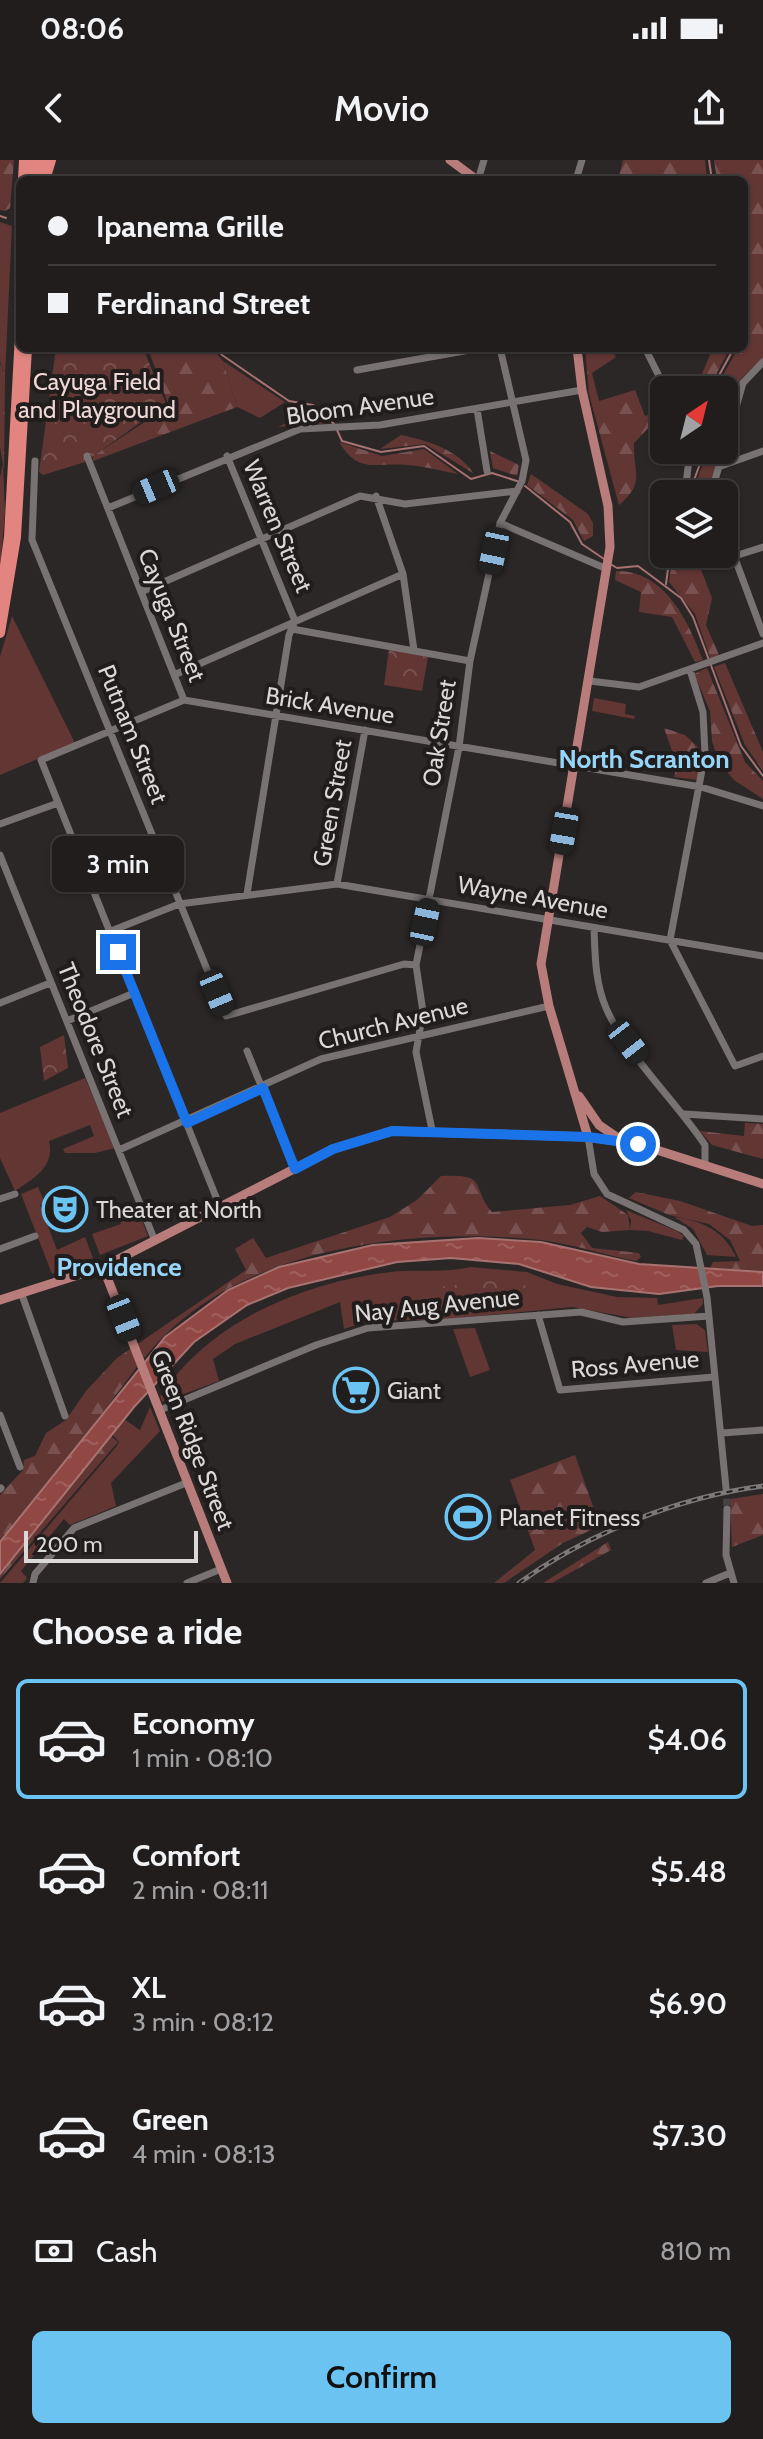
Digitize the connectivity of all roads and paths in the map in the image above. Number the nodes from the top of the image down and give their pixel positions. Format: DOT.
graph roads {
  1 [pos="450,160"];
  2 [pos="472,176"];
  3 [pos="19,352"];
  4 [pos="27,352"];
  5 [pos="458,352"];
  6 [pos="501,352"];
  7 [pos="577,352"];
  8 [pos="647,352"];
  9 [pos="763,362"];
  10 [pos="357,370"];
  11 [pos="659,376"];
  12 [pos="582,390"];
  13 [pos="514,402"];
  14 [pos="477,409"];
  15 [pos="763,451"];
  16 [pos="87,456"];
  17 [pos="227,456"];
  18 [pos="35,461"];
  19 [pos="721,466"];
  20 [pos="487,471"];
  21 [pos="716,480"];
  22 [pos="517,491"];
  23 [pos="376,496"];
  24 [pos="108,508"];
  25 [pos="500,523"];
  26 [pos="262,538"];
  27 [pos="763,547"];
  28 [pos="738,555"];
  29 [pos="738,564"];
  30 [pos="607,569"];
  31 [pos="403,574"];
  32 [pos="141,592"];
  33 [pos="0,601"];
  34 [pos="293,625"];
  35 [pos="0,633"];
  36 [pos="763,634"];
  37 [pos="763,643"];
  38 [pos="414,650"];
  39 [pos="470,661"];
  40 [pos="690,670"];
  41 [pos="174,675"];
  42 [pos="590,681"];
  43 [pos="184,700"];
  44 [pos="277,717"];
  45 [pos="365,730"];
  46 [pos="110,731"];
  47 [pos="459,747"];
  48 [pos="576,767"];
  49 [pos="701,787"];
  50 [pos="58,803"];
  51 [pos="763,806"];
  52 [pos="0,824"];
  53 [pos="0,855"];
  54 [pos="337,884"];
  55 [pos="247,894"];
  56 [pos="430,900"];
  57 [pos="179,904"];
  58 [pos="548,920"];
  59 [pos="594,928"];
  60 [pos="111,931"];
  61 [pos="670,940"];
  62 [pos="763,956"];
  63 [pos="416,965"];
  64 [pos="50,983"];
  65 [pos="134,993"];
  66 [pos="0,1003"];
  67 [pos="549,1006"];
  68 [pos="67,1021"];
  69 [pos="419,1035"];
  70 [pos="247,1051"];
  71 [pos="763,1056"];
  72 [pos="263,1088"];
  73 [pos="574,1089"];
  74 [pos="684,1114"];
  75 [pos="763,1119"];
  76 [pos="187,1123"];
  77 [pos="432,1130"];
  78 [pos="588,1137"];
  79 [pos="623,1142"];
  80 [pos="119,1150"];
  81 [pos="705,1163"];
  82 [pos="295,1169"];
  83 [pos="763,1184"];
  84 [pos="15,1194"];
  85 [pos="0,1199"];
  86 [pos="220,1207"];
  87 [pos="35,1236"];
  88 [pos="155,1241"];
  89 [pos="0,1249"];
  90 [pos="103,1267"];
  91 [pos="22,1295"];
  92 [pos="0,1300"];
  93 [pos="538,1315"];
  94 [pos="709,1316"];
  95 [pos="714,1377"];
  96 [pos="160,1410"];
  97 [pos="0,1415"];
  98 [pos="65,1416"];
  99 [pos="763,1430"];
  100 [pos="722,1433"];
  101 [pos="20,1467"];
  102 [pos="186,1483"];
  103 [pos="726,1488"];
  104 [pos="727,1509"];
  105 [pos="221,1569"];
  106 [pos="730,1573"];
  107 [pos="34,1578"];
  108 [pos="187,1583"];
  109 [pos="227,1583"];
  110 [pos="706,1583"];
  111 [pos="734,1583"];
  1 -- 2 [label="main road"];
  3 -- 33 [label="highway"];
  4 -- 35 [label="highway"];
  5 -- 10 [label="street"];
  6 -- 13 [label="street, Oak Street"];
  7 -- 12 [label="main road"];
  8 -- 11 [label="street"];
  9 -- 19 [label="street"];
  12 -- 13 [label="street, Bloom Avenue"];
  12 -- 30 [label="main road"];
  13 -- 14 [label="street, Bloom Avenue"];
  13 -- 22 [label="street, Oak Street"];
  14 -- 17 [label="street, Bloom Avenue"];
  14 -- 20 [label="street"];
  15 -- 19 [label="street"];
  16 -- 24 [label="street, Cayuga Street"];
  17 -- 24 [label="street, Bloom Avenue"];
  17 -- 26 [label="street, Warren Street"];
  18 -- 46 [label="street, Putnam Street"];
  19 -- 21 [label="street"];
  22 -- 23 [label="street"];
  22 -- 25 [label="street, Oak Street"];
  23 -- 26 [label="street"];
  23 -- 31 [label="street"];
  24 -- 32 [label="street, Cayuga Street"];
  25 -- 30 [label="street"];
  25 -- 39 [label="street, Oak Street"];
  26 -- 32 [label="street"];
  26 -- 34 [label="street, Warren Street"];
  27 -- 28 [label="street"];
  29 -- 36 [label="street"];
  30 -- 42 [label="main road"];
  31 -- 34 [label="street"];
  31 -- 38 [label="street"];
  32 -- 41 [label="street, Cayuga Street"];
  34 -- 38 [label="street"];
  34 -- 41 [label="street"];
  34 -- 44 [label="street, Warren Street"];
  37 -- 40 [label="street"];
  38 -- 39 [label="street"];
  39 -- 47 [label="street, Oak Street"];
  40 -- 42 [label="street"];
  40 -- 49 [label="street"];
  41 -- 43 [label="street, Cayuga Street"];
  42 -- 48 [label="main road"];
  43 -- 44 [label="street, Brick Avenue"];
  43 -- 46 [label="street"];
  44 -- 45 [label="street, Brick Avenue"];
  44 -- 55 [label="street, Warren Street"];
  45 -- 47 [label="street, Brick Avenue"];
  45 -- 54 [label="street, Green Street"];
  46 -- 50 [label="street"];
  46 -- 57 [label="street, Putnam Street"];
  47 -- 48 [label="street, Brick Avenue"];
  47 -- 56 [label="street, Oak Street"];
  48 -- 49 [label="street, Brick Avenue"];
  48 -- 58 [label="main road"];
  49 -- 51 [label="street, Brick Avenue"];
  49 -- 61 [label="street"];
  50 -- 52 [label="street"];
  50 -- 60 [label="street"];
  53 -- 64 [label="street, Theodore Street"];
  54 -- 55 [label="street, Wayne Avenue"];
  54 -- 56 [label="street, Wayne Avenue"];
  55 -- 57 [label="street, Wayne Avenue"];
  56 -- 58 [label="street, Wayne Avenue"];
  56 -- 63 [label="street, Oak Street"];
  57 -- 60 [label="street, Wayne Avenue"];
  57 -- 63 [label="street, Putnam Street"];
  58 -- 59 [label="street, Wayne Avenue"];
  58 -- 67 [label="main road"];
  59 -- 61 [label="street, Wayne Avenue"];
  59 -- 74 [label="street"];
  60 -- 65 [label="street"];
  61 -- 62 [label="street, Wayne Avenue"];
  61 -- 71 [label="street"];
  63 -- 69 [label="street, Oak Street"];
  64 -- 66 [label="street"];
  64 -- 68 [label="street, Theodore Street"];
  65 -- 68 [label="street"];
  65 -- 76 [label="street"];
  67 -- 69 [label="street, Church Avenue"];
  67 -- 73 [label="main road"];
  68 -- 80 [label="street, Theodore Street"];
  69 -- 72 [label="street, Church Avenue"];
  69 -- 77 [label="street, Oak Street"];
  70 -- 72 [label="street"];
  72 -- 76 [label="street, Church Avenue"];
  72 -- 82 [label="street"];
  73 -- 78 [label="main road"];
  73 -- 79 [label="main road"];
  74 -- 75 [label="street"];
  74 -- 81 [label="street"];
  76 -- 80 [label="street, Church Avenue"];
  76 -- 86 [label="street"];
  77 -- 78 [label="main road"];
  77 -- 82 [label="main road"];
  78 -- 79 [label="main road"];
  78 -- 94 [label="street"];
  79 -- 81 [label="main road"];
  80 -- 88 [label="street, Theodore Street"];
  81 -- 83 [label="main road"];
  82 -- 86 [label="main road"];
  84 -- 85 [label="street"];
  86 -- 88 [label="main road"];
  87 -- 89 [label="street"];
  88 -- 90 [label="main road"];
  90 -- 91 [label="main road"];
  90 -- 96 [label="main road, Green Ridge Street"];
  91 -- 92 [label="main road"];
  91 -- 98 [label="street"];
  93 -- 94 [label="street, Nay Aug Avenue"];
  93 -- 95 [label="street, Ross Avenue"];
  93 -- 96 [label="street, Nay Aug Avenue"];
  94 -- 95 [label="street"];
  95 -- 100 [label="street"];
  96 -- 102 [label="main road, Green Ridge Street"];
  97 -- 101 [label="street"];
  99 -- 100 [label="street"];
  100 -- 103 [label="street"];
  102 -- 105 [label="main road, Green Ridge Street"];
  102 -- 107 [label="street"];
  104 -- 106 [label="street"];
  105 -- 108 [label="street"];
  105 -- 109 [label="main road, Green Ridge Street"];
  106 -- 110 [label="street"];
  106 -- 111 [label="street"];
}
